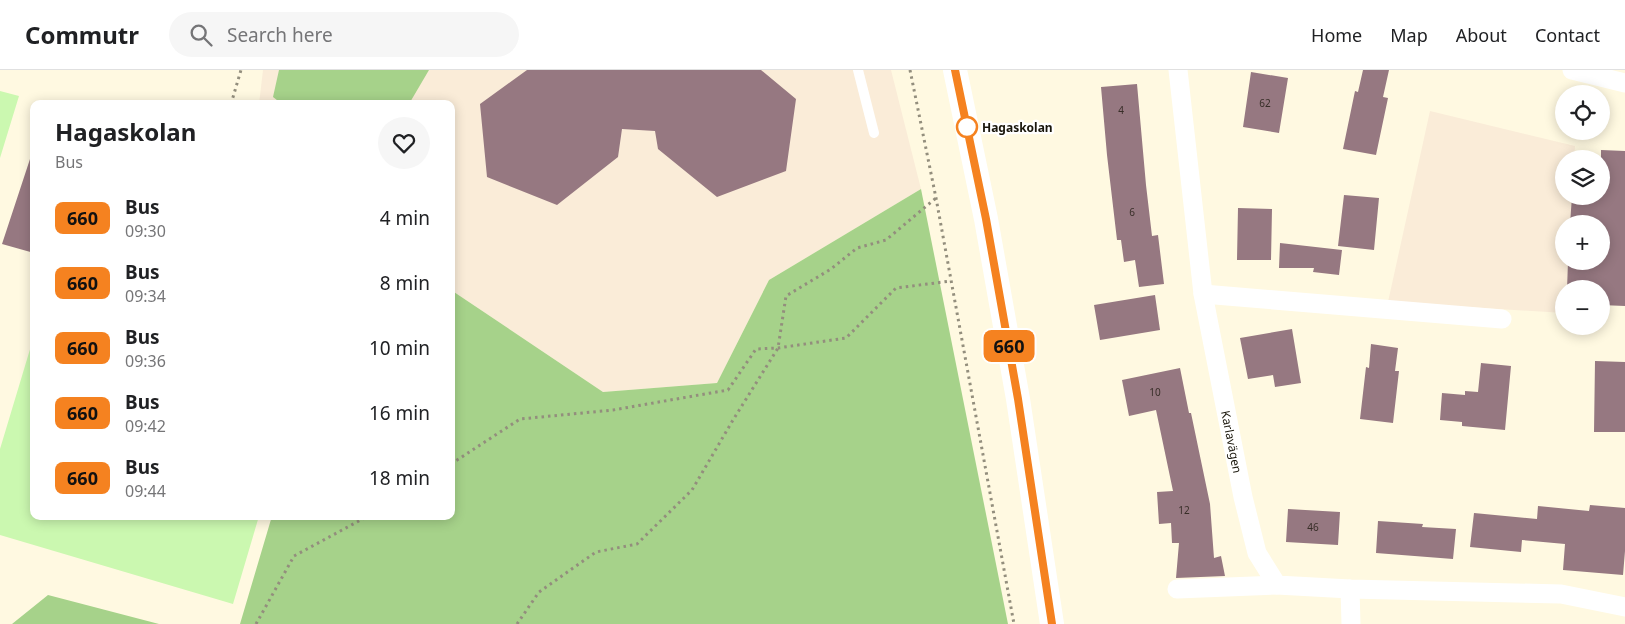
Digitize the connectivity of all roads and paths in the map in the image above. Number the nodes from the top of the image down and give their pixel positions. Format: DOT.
graph roads {
  1 [pos="241,70"];
  2 [pos="858,70"];
  3 [pos="910,70"];
  4 [pos="955,70"];
  5 [pos="1178,70"];
  6 [pos="1572,70"];
  7 [pos="1625,83"];
  8 [pos="232,100"];
  9 [pos="874,133"];
  10 [pos="936,198"];
  11 [pos="951,281"];
  12 [pos="1203,294"];
  13 [pos="1502,319"];
  14 [pos="778,348"];
  15 [pos="455,461"];
  16 [pos="361,520"];
  17 [pos="1277,585"];
  18 [pos="1176,589"];
  19 [pos="1350,589"];
  20 [pos="1625,607"];
  21 [pos="256,624"];
  22 [pos="517,624"];
  23 [pos="1014,624"];
  24 [pos="1052,624"];
  25 [pos="1351,624"];
  1 -- 8 [label="path"];
  2 -- 9 [label="lane"];
  3 -- 10 [label="path"];
  4 -- 24 [label="street"];
  5 -- 12 [label="street, Karlavägen"];
  6 -- 7 [label="street"];
  10 -- 11 [label="path"];
  10 -- 14 [label="path"];
  11 -- 14 [label="path"];
  11 -- 23 [label="path"];
  12 -- 13 [label="street"];
  12 -- 17 [label="street, Karlavägen"];
  14 -- 15 [label="path"];
  14 -- 22 [label="path"];
  16 -- 21 [label="path"];
  17 -- 18 [label="street"];
  17 -- 19 [label="street"];
  19 -- 20 [label="street"];
  19 -- 25 [label="street"];
}
